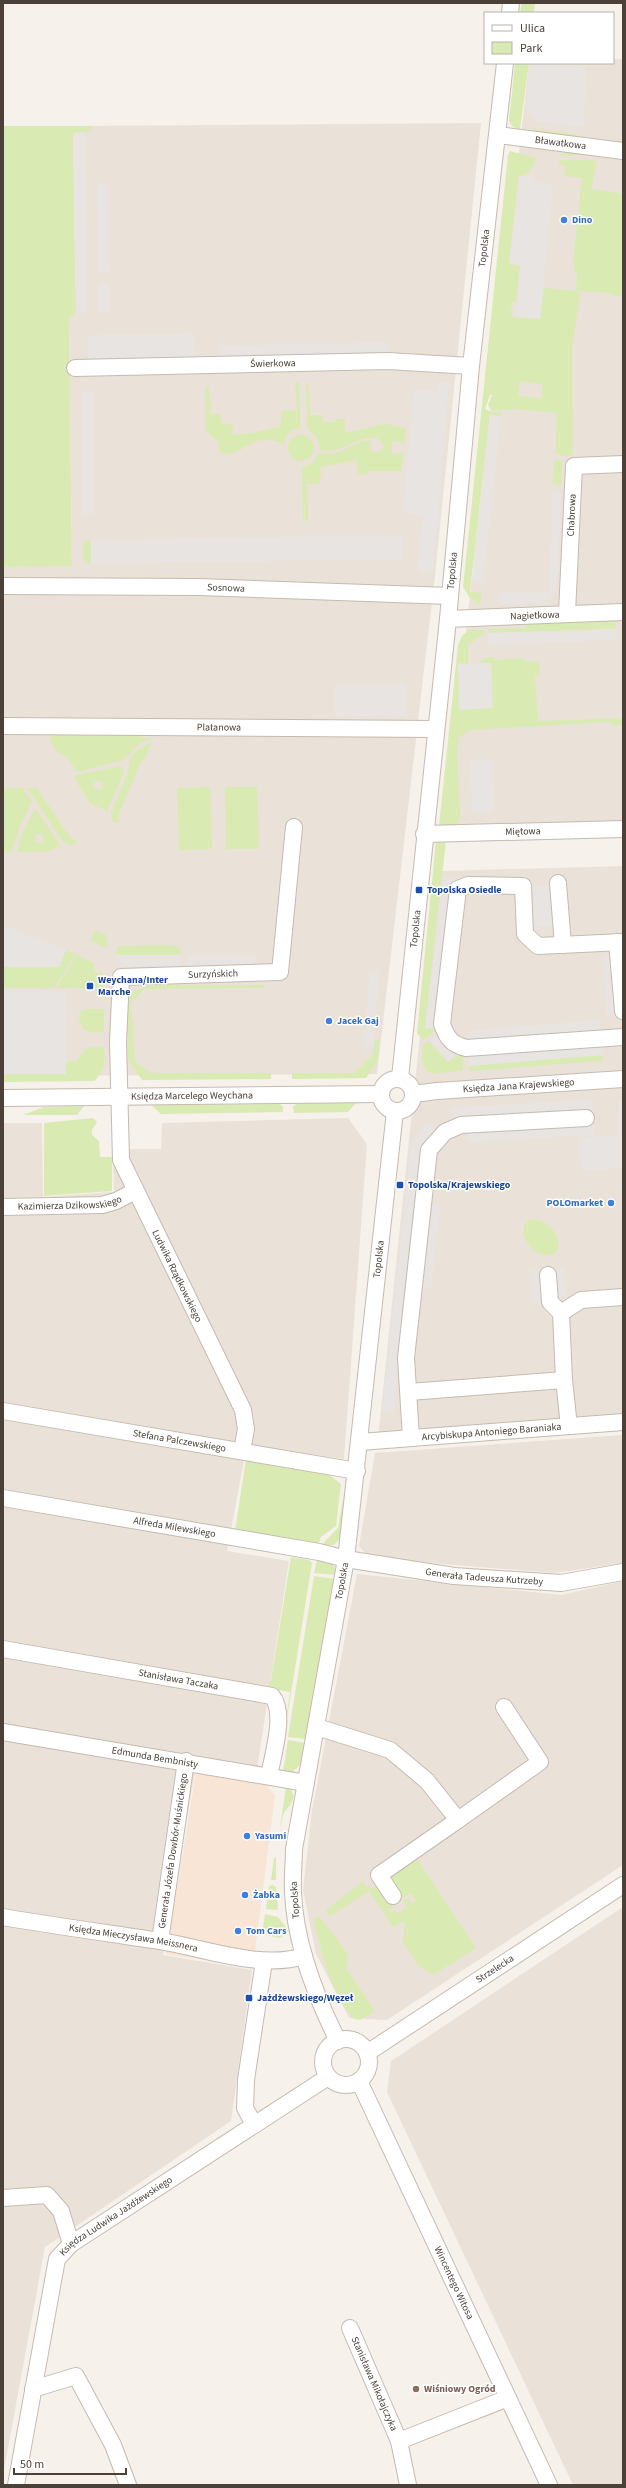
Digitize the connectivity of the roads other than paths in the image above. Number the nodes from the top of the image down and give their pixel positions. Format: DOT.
graph roads {
  1 [pos="505,64"];
  2 [pos="498,135"];
  3 [pos="623,151"];
  4 [pos="471,366"];
  5 [pos="75,368"];
  6 [pos="623,464"];
  7 [pos="3,586"];
  8 [pos="450,596"];
  9 [pos="623,612"];
  10 [pos="567,613"];
  11 [pos="448,619"];
  12 [pos="3,726"];
  13 [pos="435,730"];
  14 [pos="294,827"];
  15 [pos="623,829"];
  16 [pos="424,834"];
  17 [pos="558,884"];
  18 [pos="620,942"];
  19 [pos="563,945"];
  20 [pos="623,1011"];
  21 [pos="623,1037"];
  22 [pos="400,1078"];
  23 [pos="623,1079"];
  24 [pos="381,1094"];
  25 [pos="414,1094"];
  26 [pos="119,1097"];
  27 [pos="3,1098"];
  28 [pos="395,1111"];
  29 [pos="586,1118"];
  30 [pos="135,1191"];
  31 [pos="3,1207"];
  32 [pos="548,1275"];
  33 [pos="623,1297"];
  34 [pos="561,1313"];
  35 [pos="564,1380"];
  36 [pos="409,1392"];
  37 [pos="3,1411"];
  38 [pos="623,1422"];
  39 [pos="569,1426"];
  40 [pos="411,1438"];
  41 [pos="360,1442"];
  42 [pos="242,1451"];
  43 [pos="356,1471"];
  44 [pos="3,1498"];
  45 [pos="346,1559"];
  46 [pos="623,1572"];
  47 [pos="3,1649"];
  48 [pos="504,1708"];
  49 [pos="317,1727"];
  50 [pos="3,1732"];
  51 [pos="186,1761"];
  52 [pos="269,1776"];
  53 [pos="306,1783"];
  54 [pos="458,1820"];
  55 [pos="623,1885"];
  56 [pos="393,1896"];
  57 [pos="3,1917"];
  58 [pos="160,1941"];
  59 [pos="304,1956"];
  60 [pos="264,1961"];
  61 [pos="338,2041"];
  62 [pos="367,2052"];
  63 [pos="328,2077"];
  64 [pos="359,2081"];
  65 [pos="254,2124"];
  66 [pos="3,2198"];
  67 [pos="71,2244"];
  68 [pos="350,2328"];
  69 [pos="33,2389"];
  70 [pos="508,2398"];
  71 [pos="398,2441"];
  72 [pos="16,2485"];
  73 [pos="128,2485"];
  74 [pos="408,2485"];
  75 [pos="549,2485"];
  1 -- 2 [label="street, Topolska"];
  2 -- 3 [label="street, Bławatkowa"];
  2 -- 4 [label="street, Topolska"];
  4 -- 5 [label="street, Świerkowa"];
  4 -- 8 [label="street, Topolska"];
  6 -- 10 [label="street, Chabrowa"];
  7 -- 8 [label="street, Sosnowa"];
  8 -- 11 [label="street, Topolska"];
  9 -- 10 [label="street, Nagietkowa"];
  10 -- 11 [label="street, Nagietkowa"];
  11 -- 13 [label="street, Topolska"];
  12 -- 13 [label="street, Platanowa"];
  13 -- 16 [label="street, Topolska"];
  14 -- 26 [label="street, Surzyńskich"];
  15 -- 16 [label="street, Miętowa"];
  16 -- 22 [label="street, Topolska"];
  17 -- 19 [label="street"];
  18 -- 19 [label="street"];
  18 -- 20 [label="street"];
  19 -- 21 [label="street"];
  22 -- 24 [label="street"];
  22 -- 25 [label="street"];
  23 -- 25 [label="street, Księdza Jana Krajewskiego"];
  24 -- 26 [label="street, Księdza Marcelego Weychana"];
  24 -- 28 [label="street"];
  25 -- 28 [label="street"];
  26 -- 27 [label="street, Księdza Marcelego Weychana"];
  26 -- 30 [label="street, Ludwika Rządkowskiego"];
  28 -- 41 [label="street, Topolska"];
  29 -- 36 [label="street"];
  30 -- 31 [label="street, Kazimierza Dzikowskiego"];
  30 -- 42 [label="street, Ludwika Rządkowskiego"];
  32 -- 34 [label="street"];
  33 -- 34 [label="street"];
  34 -- 35 [label="street"];
  35 -- 36 [label="street"];
  35 -- 39 [label="street"];
  36 -- 40 [label="street"];
  37 -- 42 [label="street, Stefana Palczewskiego"];
  38 -- 39 [label="street, Arcybiskupa Antoniego Baraniaka"];
  39 -- 40 [label="street, Arcybiskupa Antoniego Baraniaka"];
  40 -- 41 [label="street, Arcybiskupa Antoniego Baraniaka"];
  41 -- 43 [label="street, Topolska"];
  42 -- 43 [label="street, Stefana Palczewskiego"];
  43 -- 45 [label="street, Topolska"];
  44 -- 45 [label="street, Alfreda Milewskiego"];
  45 -- 46 [label="street, Generała Tadeusza Kutrzeby"];
  45 -- 49 [label="street, Topolska"];
  47 -- 52 [label="street, Stanisława Taczaka"];
  48 -- 54 [label="street"];
  49 -- 53 [label="street, Topolska"];
  49 -- 54 [label="street"];
  50 -- 51 [label="street, Edmunda Bembnisty"];
  51 -- 52 [label="street, Edmunda Bembnisty"];
  51 -- 58 [label="street, Generała Józefa Dowbór-Muśnickiego"];
  52 -- 53 [label="street, Edmunda Bembnisty"];
  53 -- 59 [label="street, Topolska"];
  54 -- 56 [label="street"];
  55 -- 62 [label="street, Strzelecka"];
  57 -- 58 [label="street, Księdza Mieczysława Meissnera"];
  58 -- 60 [label="street, Księdza Mieczysława Meissnera"];
  59 -- 60 [label="street, Księdza Mieczysława Meissnera"];
  59 -- 61 [label="street, Topolska"];
  60 -- 65 [label="street"];
  61 -- 62 [label="street"];
  61 -- 63 [label="street"];
  62 -- 64 [label="street"];
  63 -- 64 [label="street"];
  63 -- 65 [label="street, Księdza Ludwika Jażdżewskiego"];
  64 -- 70 [label="street, Wincentego Witosa"];
  65 -- 67 [label="street, Księdza Ludwika Jażdżewskiego"];
  66 -- 67 [label="street"];
  67 -- 69 [label="street, Księdza Ludwika Jażdżewskiego"];
  68 -- 71 [label="street, Stanisława Mikołajczyka"];
  69 -- 72 [label="street, Księdza Ludwika Jażdżewskiego"];
  69 -- 73 [label="street"];
  70 -- 71 [label="street, Stanisława Mikołajczyka"];
  70 -- 75 [label="street, Wincentego Witosa"];
  71 -- 74 [label="street, Stanisława Mikołajczyka"];
}
